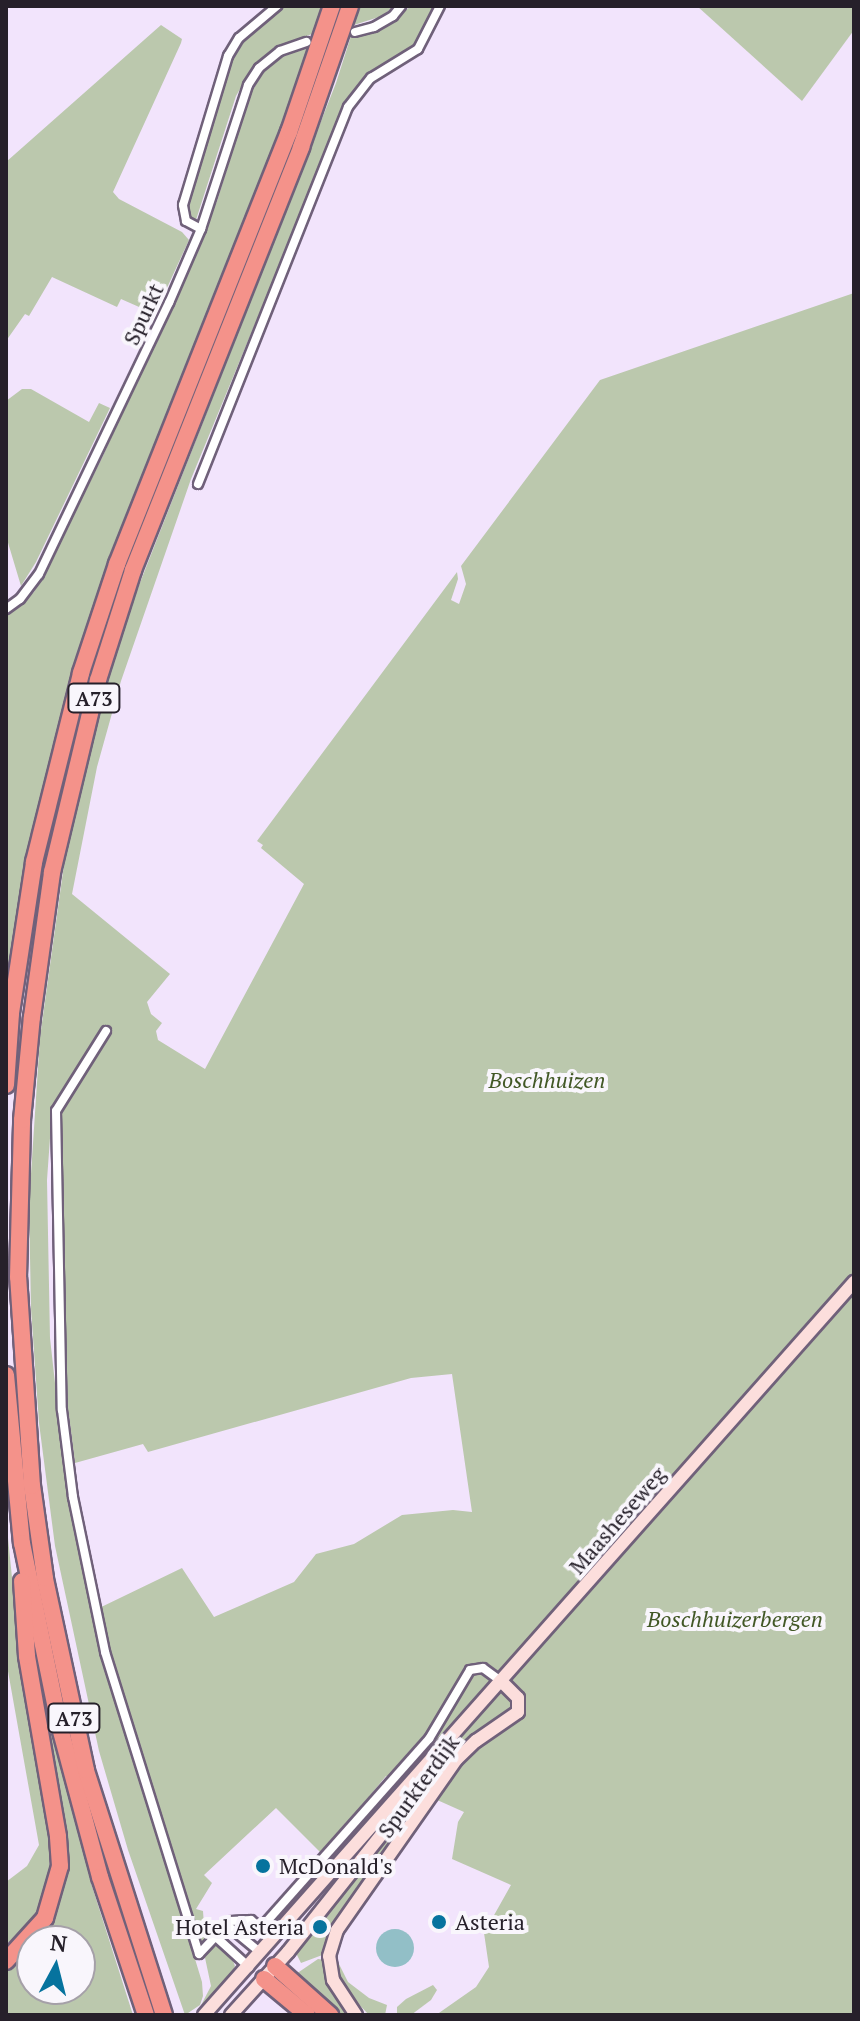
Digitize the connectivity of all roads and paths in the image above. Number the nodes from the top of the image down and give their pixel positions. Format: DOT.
graph roads {
  1 [pos="277,6"];
  2 [pos="332,6"];
  3 [pos="350,6"];
  4 [pos="401,6"];
  5 [pos="440,6"];
  6 [pos="355,32"];
  7 [pos="306,42"];
  8 [pos="201,229"];
  9 [pos="198,484"];
  10 [pos="6,609"];
  11 [pos="106,1031"];
  12 [pos="6,1085"];
  13 [pos="854,1282"];
  14 [pos="6,1375"];
  15 [pos="22,1543"];
  16 [pos="501,1681"];
  17 [pos="411,1785"];
  18 [pos="227,1925"];
  19 [pos="216,1937"];
  20 [pos="261,1953"];
  21 [pos="6,1961"];
  22 [pos="249,1967"];
  23 [pos="270,1972"];
  24 [pos="158,1998"];
  25 [pos="146,2015"];
  26 [pos="164,2015"];
  27 [pos="173,2015"];
  28 [pos="204,2015"];
  29 [pos="231,2015"];
  30 [pos="307,2015"];
  31 [pos="330,2015"];
  32 [pos="356,2015"];
  1 -- 8 [label="street"];
  2 -- 12 [label="highway, A73"];
  3 -- 24 [label="highway, A73"];
  4 -- 6 [label="street"];
  5 -- 9 [label="street"];
  7 -- 8 [label="street, Spurkt"];
  8 -- 10 [label="street, Spurkt"];
  11 -- 19 [label="street"];
  13 -- 16 [label="main road, Maasheseweg"];
  14 -- 15 [label="highway, A73"];
  15 -- 21 [label="highway, A73"];
  15 -- 25 [label="highway, A73"];
  16 -- 17 [label="main road, Maasheseweg"];
  16 -- 18 [label="street"];
  16 -- 32 [label="main road, Spurkterdijk"];
  17 -- 20 [label="main road, Maasheseweg"];
  17 -- 23 [label="main road, Maasheseweg"];
  18 -- 19 [label="street"];
  18 -- 20 [label="street"];
  19 -- 22 [label="street"];
  20 -- 22 [label="main road, Maasheseweg"];
  20 -- 23 [label="main road"];
  22 -- 23 [label="main road"];
  22 -- 28 [label="main road, Maasheseweg"];
  23 -- 29 [label="main road, Maasheseweg"];
  23 -- 30 [label="highway"];
  23 -- 31 [label="highway"];
  24 -- 26 [label="highway, A73"];
  24 -- 27 [label="highway, A73"];
}
